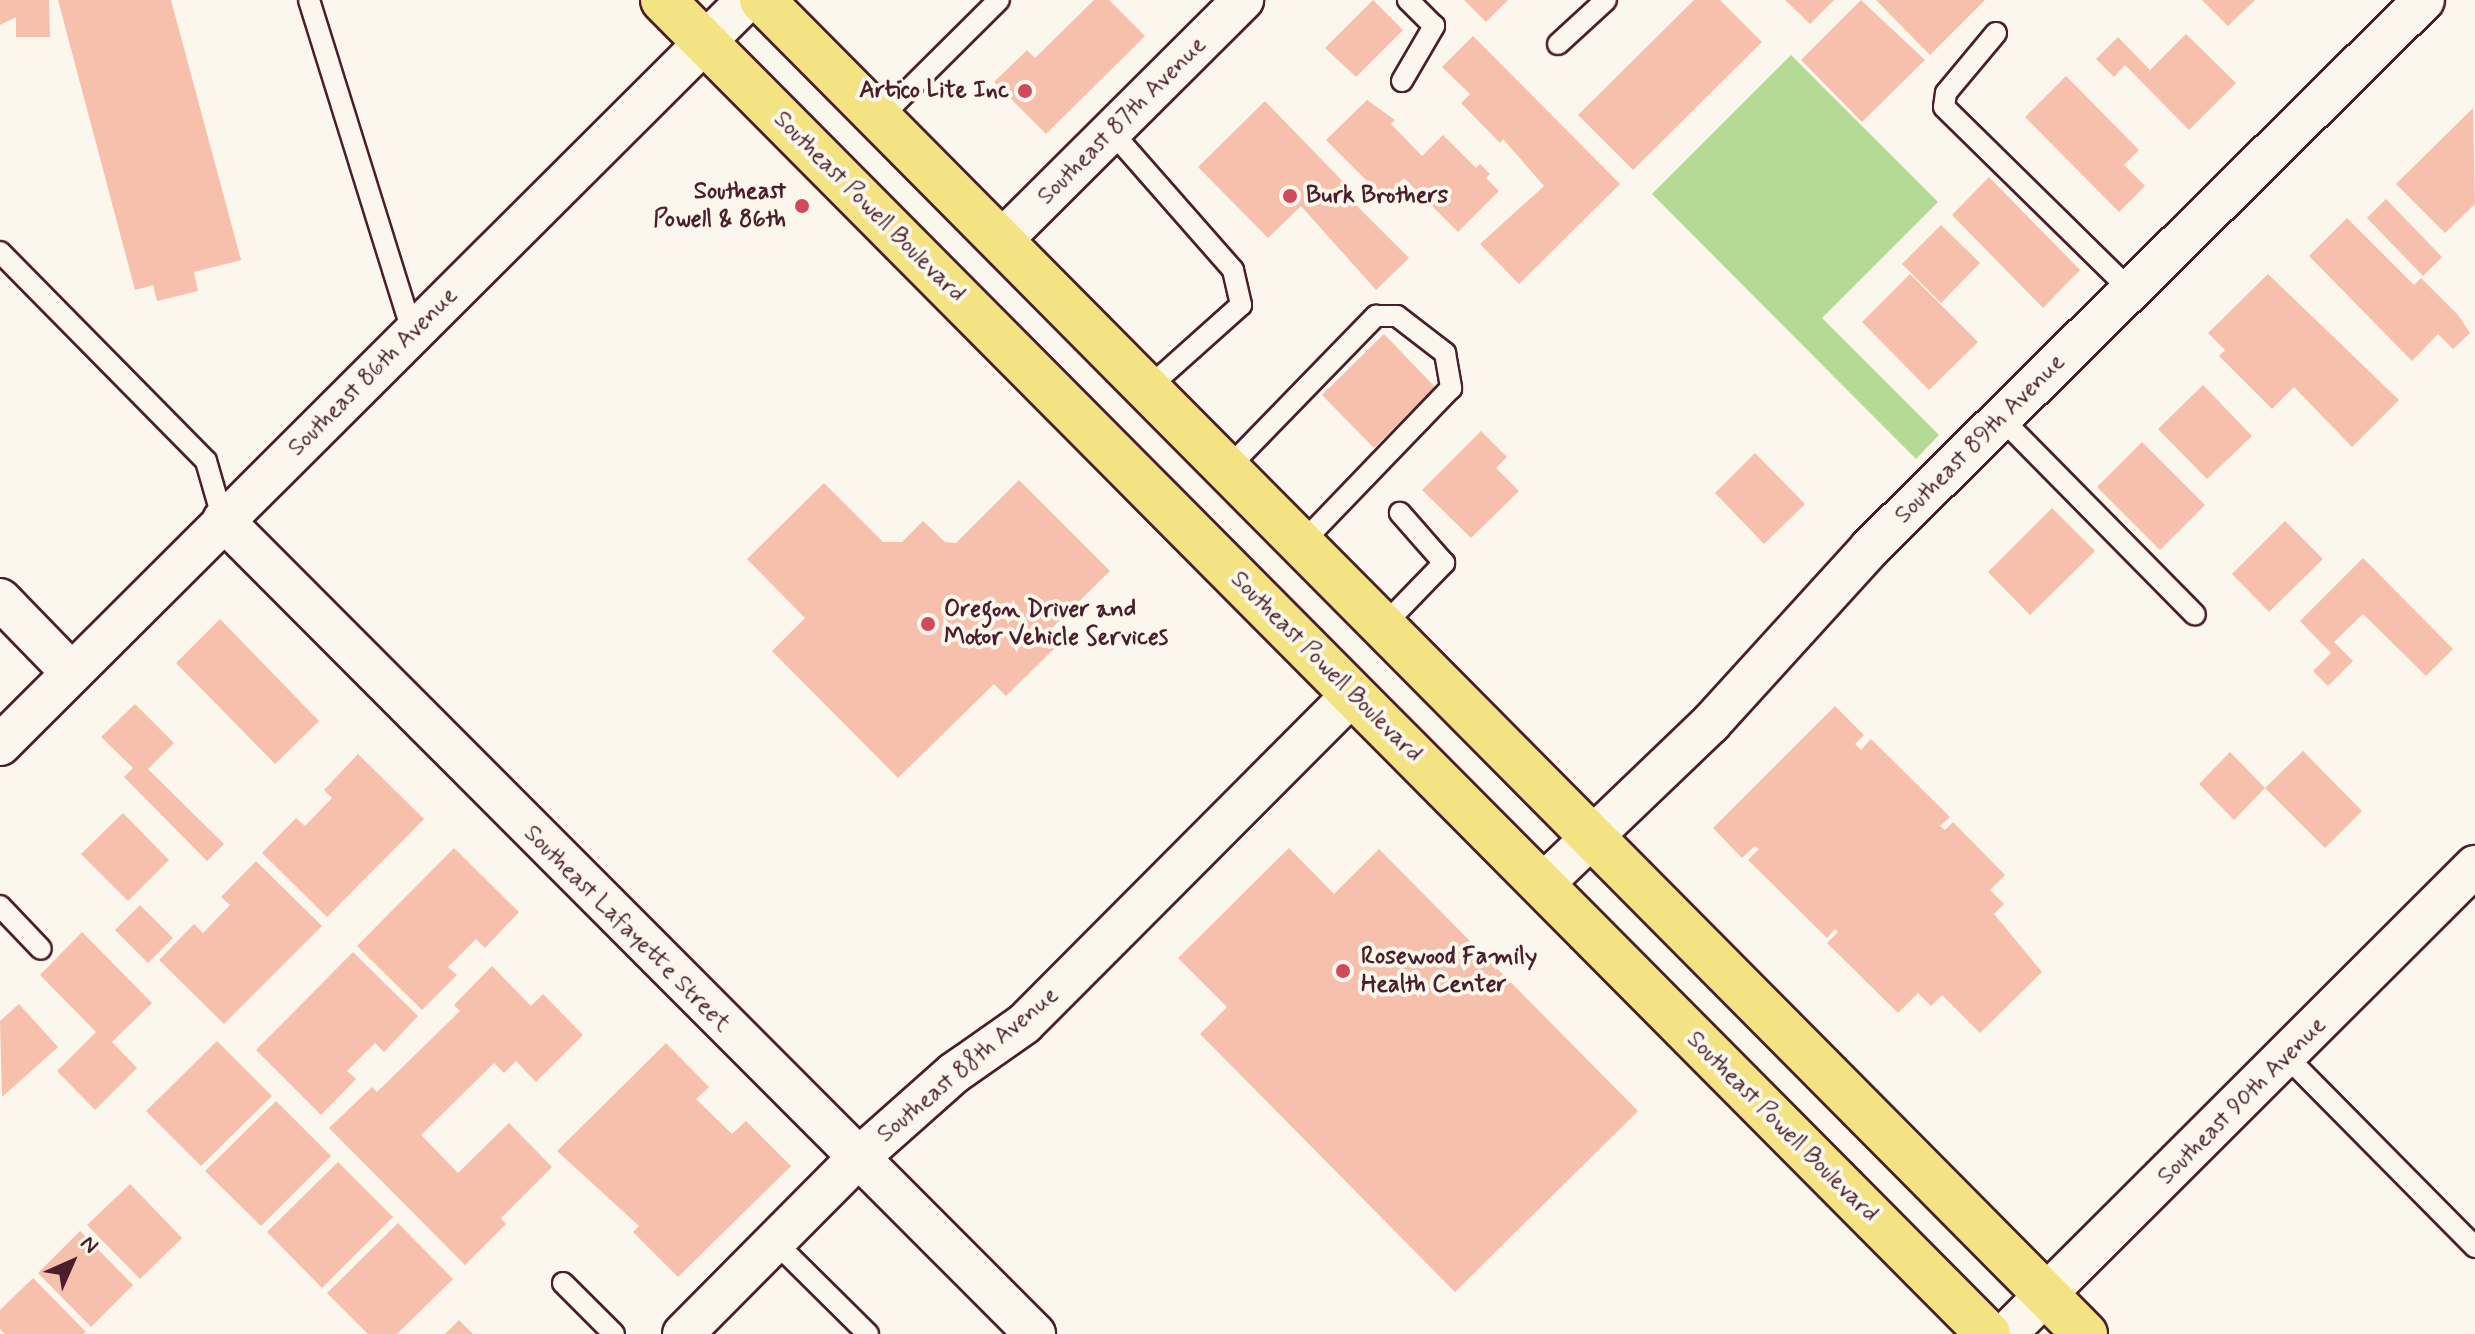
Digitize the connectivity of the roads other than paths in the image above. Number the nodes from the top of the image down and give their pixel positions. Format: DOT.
graph roads {
  1 [pos="309,0"];
  2 [pos="663,0"];
  3 [pos="747,0"];
  4 [pos="762,0"];
  5 [pos="999,0"];
  6 [pos="1243,0"];
  7 [pos="1408,0"];
  8 [pos="1606,0"];
  9 [pos="2424,0"];
  10 [pos="1996,33"];
  11 [pos="706,42"];
  12 [pos="1558,44"];
  13 [pos="1402,81"];
  14 [pos="879,119"];
  15 [pos="1111,131"];
  16 [pos="1001,241"];
  17 [pos="0,252"];
  18 [pos="2130,290"];
  19 [pos="413,334"];
  20 [pos="1147,389"];
  21 [pos="2001,418"];
  22 [pos="1227,469"];
  23 [pos="1400,513"];
  24 [pos="223,520"];
  25 [pos="1301,544"];
  26 [pos="0,599"];
  27 [pos="2195,615"];
  28 [pos="1383,626"];
  29 [pos="72,673"];
  30 [pos="1353,694"];
  31 [pos="0,745"];
  32 [pos="1592,837"];
  33 [pos="2475,866"];
  34 [pos="1542,885"];
  35 [pos="0,906"];
  36 [pos="41,949"];
  37 [pos="2286,1056"];
  38 [pos="856,1160"];
  39 [pos="775,1242"];
  40 [pos="2475,1247"];
  41 [pos="563,1283"];
  42 [pos="2047,1295"];
  43 [pos="614,1334"];
  44 [pos="683,1334"];
  45 [pos="868,1334"];
  46 [pos="1035,1334"];
  47 [pos="1988,1334"];
  48 [pos="2006,1334"];
  49 [pos="2085,1334"];
  1 -- 19 [label="lane"];
  2 -- 11 [label="main road, Southeast Powell Boulevard"];
  3 -- 11 [label="street, Southeast 86th Avenue"];
  4 -- 14 [label="main road"];
  5 -- 14 [label="lane"];
  6 -- 15 [label="street, Southeast 87th Avenue"];
  7 -- 13 [label="lane"];
  8 -- 12 [label="lane"];
  9 -- 18 [label="street, Southeast 89th Avenue"];
  10 -- 18 [label="lane"];
  11 -- 19 [label="street, Southeast 86th Avenue"];
  11 -- 30 [label="main road, Southeast Powell Boulevard"];
  14 -- 16 [label="main road"];
  15 -- 16 [label="street, Southeast 87th Avenue"];
  15 -- 20 [label="lane"];
  16 -- 20 [label="main road"];
  17 -- 24 [label="lane"];
  18 -- 21 [label="street, Southeast 89th Avenue"];
  19 -- 24 [label="street, Southeast 86th Avenue"];
  20 -- 22 [label="main road"];
  21 -- 27 [label="lane"];
  21 -- 32 [label="street, Southeast 89th Avenue"];
  22 -- 25 [label="main road"];
  22 -- 25 [label="lane"];
  23 -- 28 [label="lane"];
  24 -- 29 [label="street, Southeast 86th Avenue"];
  24 -- 38 [label="street, Southeast Lafayette Street"];
  25 -- 28 [label="main road"];
  26 -- 29 [label="street"];
  28 -- 32 [label="main road"];
  29 -- 31 [label="street, Southeast 86th Avenue"];
  30 -- 34 [label="main road, Southeast Powell Boulevard"];
  30 -- 38 [label="street, Southeast 88th Avenue"];
  32 -- 34 [label="street, Southeast 89th Avenue"];
  32 -- 42 [label="main road"];
  33 -- 37 [label="street, Southeast 90th Avenue"];
  34 -- 47 [label="main road, Southeast Powell Boulevard"];
  35 -- 36 [label="lane"];
  37 -- 40 [label="lane"];
  37 -- 42 [label="street, Southeast 90th Avenue"];
  38 -- 39 [label="street, Southeast 88th Avenue"];
  38 -- 46 [label="street, Southeast Lafayette Street"];
  39 -- 44 [label="street, Southeast 88th Avenue"];
  39 -- 45 [label="lane"];
  41 -- 43 [label="lane"];
  42 -- 48 [label="street, Southeast 90th Avenue"];
  42 -- 49 [label="main road"];
}
